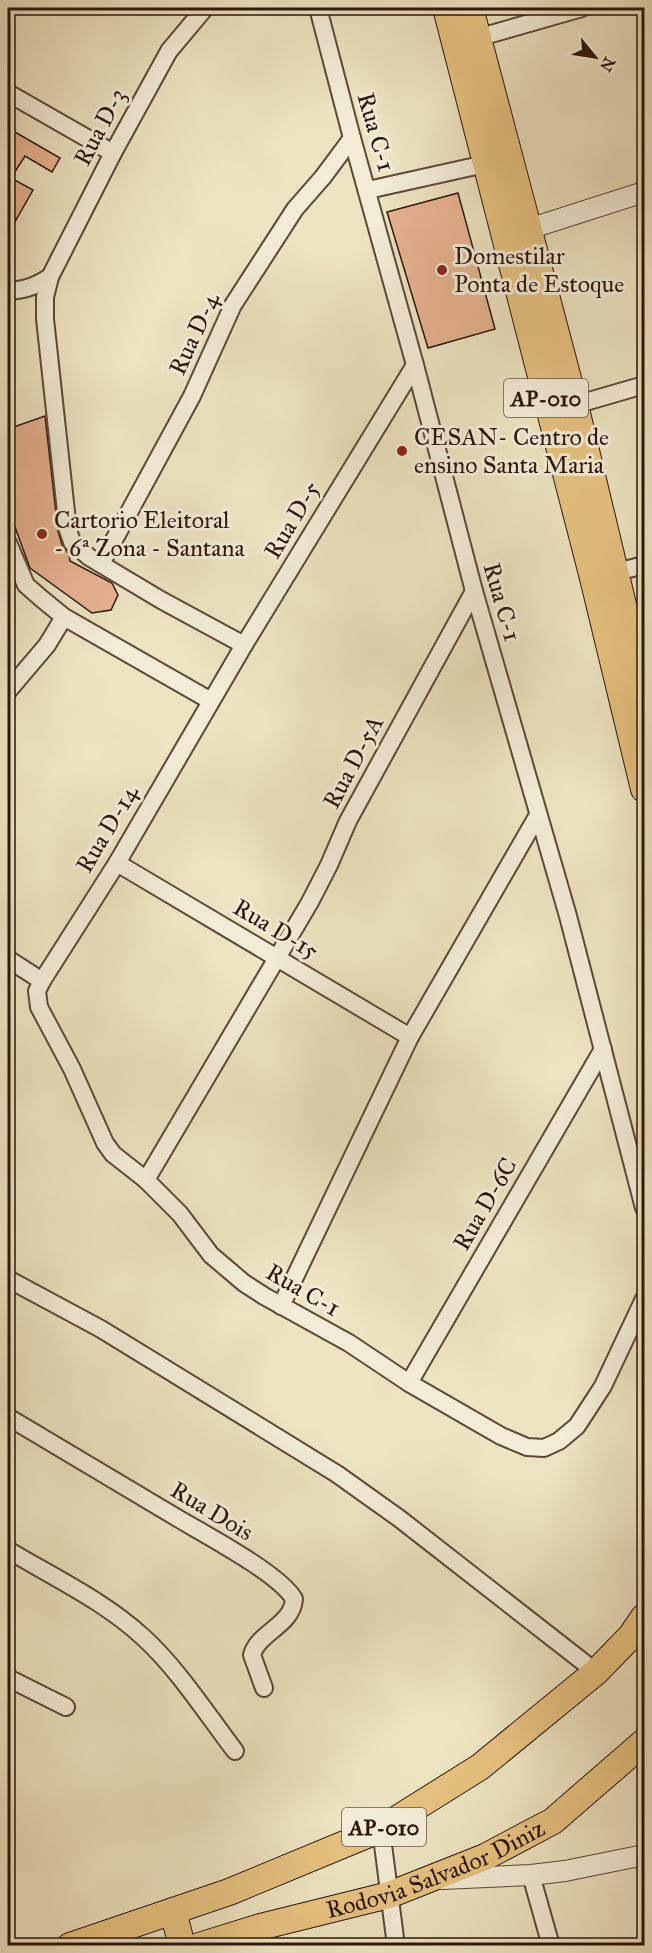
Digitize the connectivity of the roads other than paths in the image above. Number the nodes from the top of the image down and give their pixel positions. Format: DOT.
graph roads {
  1 [pos="205,8"];
  2 [pos="318,8"];
  3 [pos="446,8"];
  4 [pos="470,8"];
  5 [pos="582,8"];
  6 [pos="477,38"];
  7 [pos="8,93"];
  8 [pos="352,138"];
  9 [pos="113,153"];
  10 [pos="498,161"];
  11 [pos="368,190"];
  12 [pos="645,192"];
  13 [pos="517,233"];
  14 [pos="50,277"];
  15 [pos="8,291"];
  16 [pos="415,365"];
  17 [pos="645,385"];
  18 [pos="575,405"];
  19 [pos="8,543"];
  20 [pos="101,564"];
  21 [pos="645,565"];
  22 [pos="604,576"];
  23 [pos="474,591"];
  24 [pos="64,617"];
  25 [pos="244,645"];
  26 [pos="8,690"];
  27 [pos="645,692"];
  28 [pos="211,701"];
  29 [pos="645,789"];
  30 [pos="538,815"];
  31 [pos="117,863"];
  32 [pos="278,957"];
  33 [pos="8,959"];
  34 [pos="42,981"];
  35 [pos="411,1038"];
  36 [pos="603,1049"];
  37 [pos="146,1180"];
  38 [pos="645,1208"];
  39 [pos="8,1279"];
  40 [pos="645,1299"];
  41 [pos="281,1306"];
  42 [pos="410,1383"];
  43 [pos="8,1417"];
  44 [pos="8,1550"];
  45 [pos="645,1617"];
  46 [pos="596,1672"];
  47 [pos="8,1678"];
  48 [pos="264,1688"];
  49 [pos="66,1707"];
  50 [pos="645,1742"];
  51 [pos="235,1751"];
  52 [pos="381,1829"];
  53 [pos="643,1859"];
  54 [pos="531,1875"];
  55 [pos="432,1879"];
  56 [pos="389,1894"];
  57 [pos="173,1911"];
  58 [pos="262,1936"];
  59 [pos="70,1946"];
  60 [pos="182,1946"];
  61 [pos="199,1946"];
  62 [pos="396,1946"];
  63 [pos="551,1946"];
  1 -- 9 [label="street, Rua D-3"];
  2 -- 8 [label="street, Rua C-1"];
  3 -- 10 [label="main road, AP-010"];
  4 -- 6 [label="main road, AP-010"];
  5 -- 6 [label="street"];
  6 -- 10 [label="main road, AP-010"];
  7 -- 9 [label="street"];
  8 -- 11 [label="street, Rua C-1"];
  8 -- 20 [label="street, Rua D-4"];
  9 -- 14 [label="street, Rua D-3"];
  10 -- 11 [label="street"];
  10 -- 13 [label="main road, AP-010"];
  11 -- 16 [label="street, Rua C-1"];
  12 -- 13 [label="street"];
  13 -- 18 [label="main road, AP-010"];
  13 -- 22 [label="main road, AP-010"];
  14 -- 15 [label="street"];
  14 -- 20 [label="street, Rua D-3"];
  16 -- 23 [label="street, Rua C-1"];
  16 -- 25 [label="street, Rua D-5"];
  17 -- 18 [label="street"];
  18 -- 22 [label="main road, AP-010"];
  19 -- 24 [label="street"];
  20 -- 25 [label="street, Rua D-3"];
  21 -- 22 [label="street"];
  22 -- 27 [label="main road, AP-010"];
  22 -- 29 [label="main road, AP-010"];
  23 -- 30 [label="street, Rua C-1"];
  23 -- 32 [label="street, Rua D-5A"];
  24 -- 26 [label="street"];
  24 -- 28 [label="street"];
  25 -- 28 [label="street, Rua D-5"];
  28 -- 31 [label="street, Rua D-14"];
  30 -- 35 [label="street"];
  30 -- 36 [label="street, Rua C-1"];
  31 -- 32 [label="street, Rua D-15"];
  31 -- 34 [label="street, Rua D-14"];
  32 -- 35 [label="street, Rua D-15"];
  32 -- 37 [label="street, Rua D-5A"];
  33 -- 34 [label="street"];
  34 -- 37 [label="street, Rua C-1"];
  35 -- 41 [label="street"];
  36 -- 38 [label="street, Rua C-1"];
  36 -- 42 [label="street, Rua D-6C"];
  37 -- 41 [label="street, Rua C-1"];
  39 -- 46 [label="street"];
  40 -- 42 [label="street, Rua C-1"];
  41 -- 42 [label="street, Rua C-1"];
  43 -- 48 [label="street, Rua Dois"];
  44 -- 51 [label="street"];
  45 -- 46 [label="main road, AP-010"];
  46 -- 52 [label="main road, AP-010"];
  47 -- 49 [label="street"];
  50 -- 55 [label="main road, Rodovia Salvador Diniz / AP-010"];
  52 -- 56 [label="street"];
  52 -- 57 [label="main road, AP-010"];
  53 -- 54 [label="street"];
  54 -- 55 [label="street"];
  54 -- 63 [label="street"];
  55 -- 56 [label="main road, Rodovia Salvador Diniz / AP-010"];
  56 -- 58 [label="main road, Rodovia Salvador Diniz / AP-010"];
  56 -- 62 [label="street"];
  57 -- 59 [label="main road, AP-010"];
  57 -- 60 [label="main road"];
  58 -- 61 [label="main road, Rodovia Salvador Diniz / AP-010"];
}
